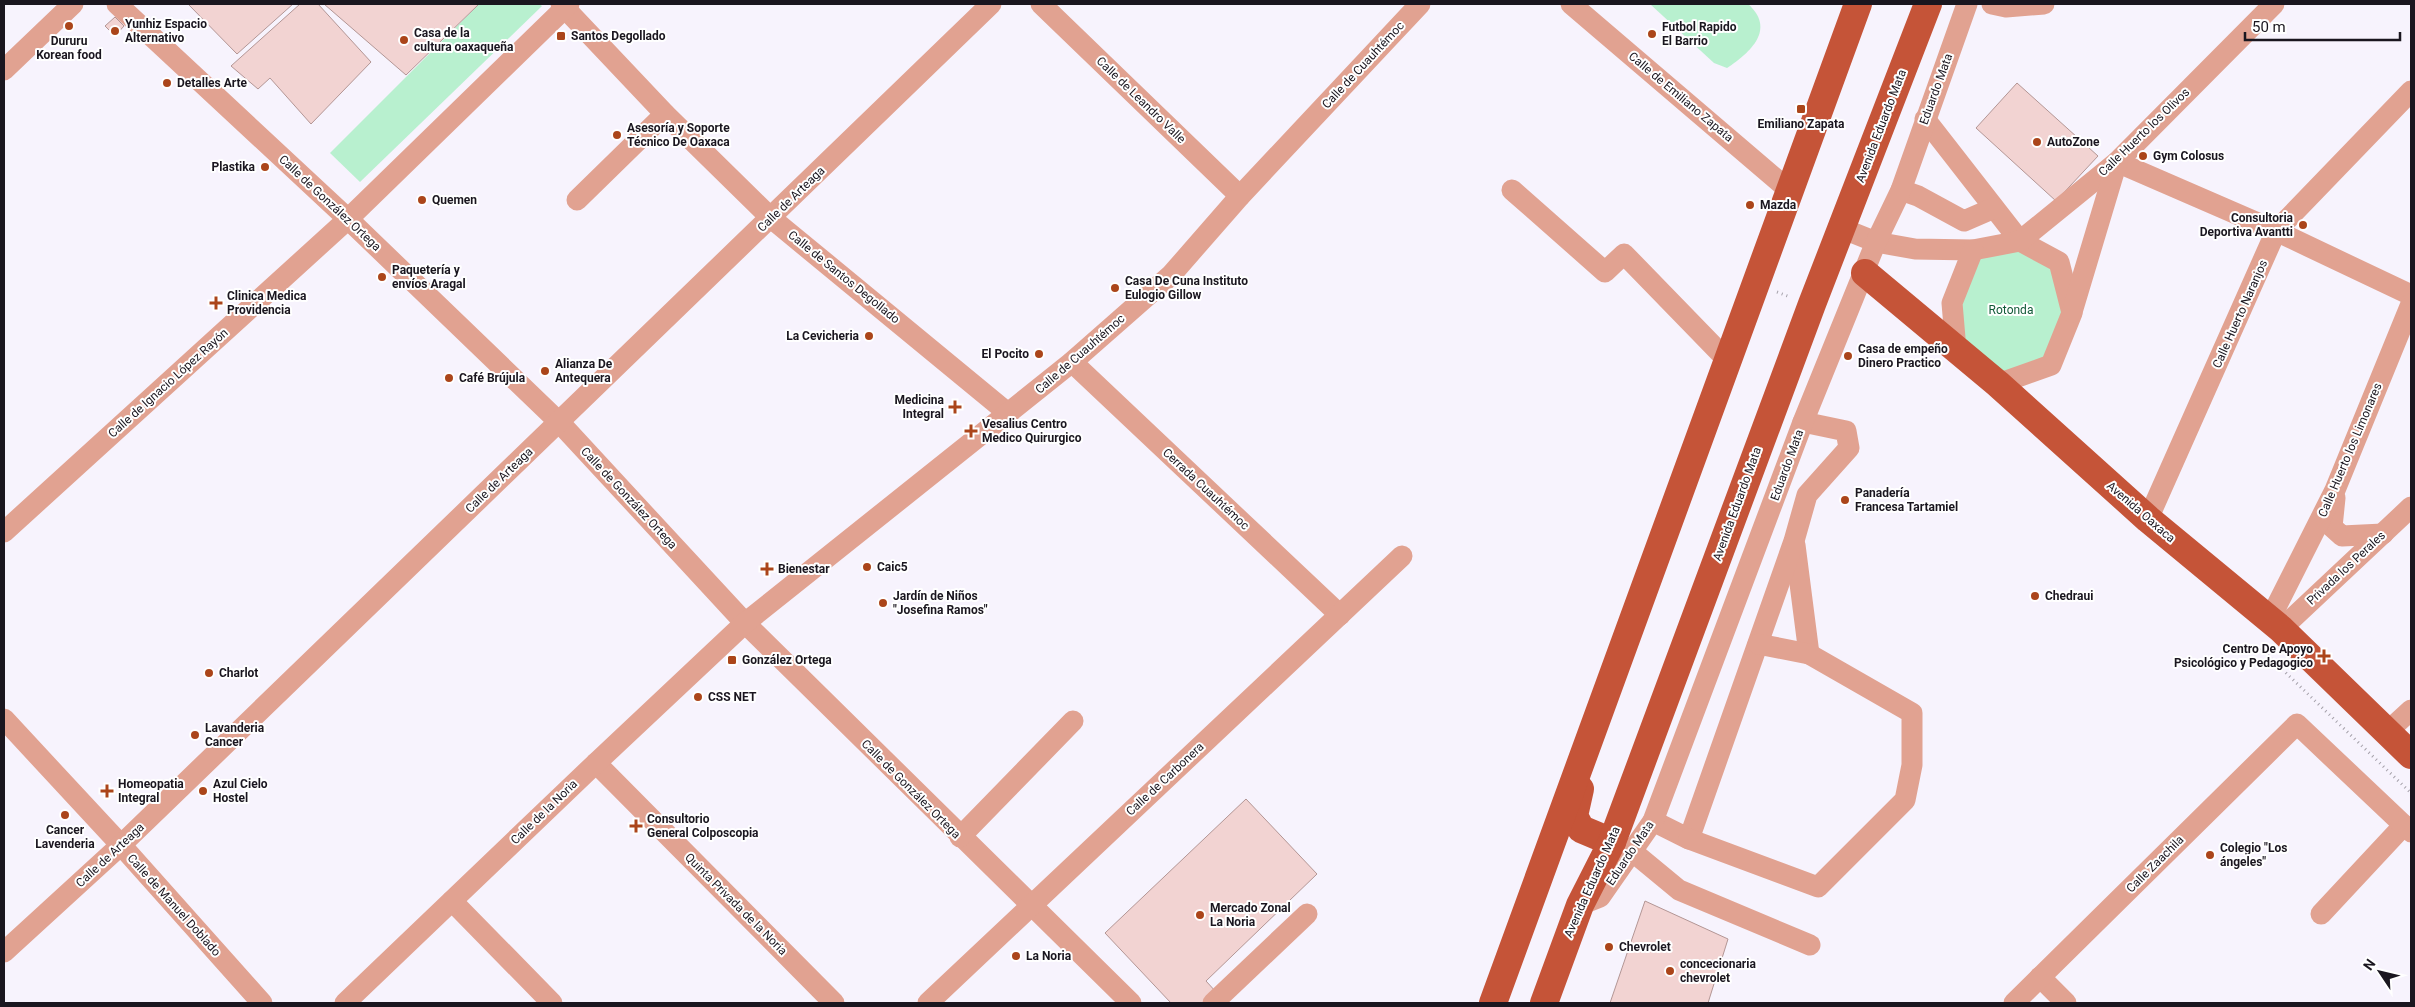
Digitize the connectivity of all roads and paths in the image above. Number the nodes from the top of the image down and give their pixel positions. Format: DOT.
graph roads {
  1 [pos="73,4"];
  2 [pos="117,4"];
  3 [pos="990,4"];
  4 [pos="1041,4"];
  5 [pos="1420,4"];
  6 [pos="1571,4"];
  7 [pos="1928,4"];
  8 [pos="1967,4"];
  9 [pos="1992,4"];
  10 [pos="2044,4"];
  11 [pos="2274,4"];
  12 [pos="565,5"];
  13 [pos="1857,5"];
  14 [pos="4,70"];
  15 [pos="2411,91"];
  16 [pos="665,114"];
  17 [pos="1925,118"];
  18 [pos="2117,162"];
  19 [pos="1512,190"];
  20 [pos="1790,190"];
  21 [pos="1901,190"];
  22 [pos="1240,196"];
  23 [pos="577,200"];
  24 [pos="1994,208"];
  25 [pos="772,218"];
  26 [pos="348,220"];
  27 [pos="1841,228"];
  28 [pos="2276,231"];
  29 [pos="2020,241"];
  30 [pos="1876,242"];
  31 [pos="1973,250"];
  32 [pos="1865,273"];
  33 [pos="2411,294"];
  34 [pos="2411,304"];
  35 [pos="2072,313"];
  36 [pos="1956,350"];
  37 [pos="1728,361"];
  38 [pos="1072,362"];
  39 [pos="1998,384"];
  40 [pos="1009,414"];
  41 [pos="1803,422"];
  42 [pos="560,423"];
  43 [pos="1780,485"];
  44 [pos="2335,490"];
  45 [pos="1807,495"];
  46 [pos="2411,507"];
  47 [pos="2148,519"];
  48 [pos="4,532"];
  49 [pos="2383,534"];
  50 [pos="1794,542"];
  51 [pos="1402,556"];
  52 [pos="1340,615"];
  53 [pos="746,624"];
  54 [pos="2276,624"];
  55 [pos="1758,644"];
  56 [pos="1810,654"];
  57 [pos="1608,684"];
  58 [pos="2411,710"];
  59 [pos="4,719"];
  60 [pos="1073,721"];
  61 [pos="2387,732"];
  62 [pos="2411,755"];
  63 [pos="596,763"];
  64 [pos="1653,821"];
  65 [pos="2408,829"];
  66 [pos="960,837"];
  67 [pos="1689,839"];
  68 [pos="121,845"];
  69 [pos="1622,847"];
  70 [pos="452,901"];
  71 [pos="1030,905"];
  72 [pos="1307,914"];
  73 [pos="2321,914"];
  74 [pos="1810,945"];
  75 [pos="4,952"];
  76 [pos="2040,977"];
  77 [pos="262,1003"];
  78 [pos="345,1003"];
  79 [pos="552,1003"];
  80 [pos="834,1003"];
  81 [pos="928,1003"];
  82 [pos="1131,1003"];
  83 [pos="1213,1003"];
  84 [pos="1492,1003"];
  85 [pos="1544,1003"];
  86 [pos="2014,1003"];
  87 [pos="2066,1003"];
  1 -- 14 [label="street"];
  2 -- 26 [label="street, Calle de González Ortega"];
  3 -- 25 [label="street, Calle de Arteaga"];
  4 -- 22 [label="street, Calle de Leandro Valle"];
  5 -- 22 [label="street, Calle de Cuauhtémoc"];
  6 -- 20 [label="street, Calle de Emiliano Zapata"];
  7 -- 27 [label="main road, Avenida Eduardo Mata"];
  8 -- 17 [label="street, Eduardo Mata"];
  9 -- 10 [label="street"];
  11 -- 18 [label="street, Calle Huerto los Olivos"];
  12 -- 16 [label="street, Calle de Santos Degollado"];
  12 -- 26 [label="street, Calle de Ignacio López Rayón"];
  13 -- 20 [label="main road"];
  15 -- 28 [label="street, Calle Huerto Naranjos"];
  16 -- 23 [label="street"];
  16 -- 25 [label="street, Calle de Santos Degollado"];
  17 -- 21 [label="street, Eduardo Mata"];
  17 -- 24 [label="street"];
  18 -- 28 [label="street"];
  18 -- 29 [label="street, Calle Huerto los Olivos"];
  18 -- 35 [label="street"];
  19 -- 37 [label="street"];
  20 -- 37 [label="main road"];
  21 -- 24 [label="street"];
  21 -- 30 [label="street, Eduardo Mata"];
  22 -- 38 [label="street, Calle de Cuauhtémoc"];
  24 -- 29 [label="street"];
  25 -- 40 [label="street, Calle de Santos Degollado"];
  25 -- 42 [label="street, Calle de Arteaga"];
  26 -- 42 [label="street, Calle de González Ortega"];
  26 -- 48 [label="street, Calle de Ignacio López Rayón"];
  27 -- 30 [label="street, Calle Huerto los Olivos"];
  27 -- 69 [label="main road, Avenida Eduardo Mata"];
  28 -- 33 [label="street"];
  28 -- 47 [label="street, Calle Huerto Naranjos"];
  29 -- 31 [label="street, Calle Huerto los Olivos"];
  29 -- 35 [label="street"];
  30 -- 31 [label="street, Calle Huerto los Olivos"];
  30 -- 32 [label="street, Eduardo Mata"];
  31 -- 36 [label="street"];
  32 -- 36 [label="main road, Avenida Oaxaca"];
  32 -- 41 [label="street, Eduardo Mata"];
  34 -- 44 [label="street, Calle Huerto los Limonares"];
  35 -- 39 [label="street"];
  36 -- 39 [label="main road, Avenida Oaxaca"];
  37 -- 57 [label="main road"];
  38 -- 40 [label="street, Calle de Cuauhtémoc"];
  38 -- 52 [label="street, Cerrada Cuauhtémoc"];
  39 -- 47 [label="main road, Avenida Oaxaca"];
  40 -- 53 [label="street, Calle de Cuauhtémoc"];
  41 -- 43 [label="street, Eduardo Mata"];
  41 -- 45 [label="street"];
  42 -- 53 [label="street, Calle de González Ortega"];
  42 -- 68 [label="street, Calle de Arteaga"];
  43 -- 45 [label="street"];
  43 -- 64 [label="street, Eduardo Mata"];
  44 -- 49 [label="street"];
  44 -- 54 [label="street, Calle Huerto los Limonares"];
  45 -- 50 [label="street"];
  46 -- 49 [label="street, Privada los Perales"];
  47 -- 54 [label="main road, Avenida Oaxaca"];
  49 -- 54 [label="street, Privada los Perales"];
  50 -- 55 [label="street"];
  50 -- 56 [label="street"];
  51 -- 52 [label="street, Calle de Carbonera"];
  52 -- 71 [label="street, Calle de Carbonera"];
  53 -- 63 [label="street, Calle de la Noria"];
  53 -- 66 [label="street, Calle de González Ortega"];
  54 -- 61 [label="main road, Avenida Oaxaca"];
  55 -- 56 [label="street"];
  55 -- 67 [label="street"];
  56 -- 67 [label="street"];
  57 -- 69 [label="main road"];
  57 -- 84 [label="main road"];
  58 -- 61 [label="street"];
  59 -- 68 [label="street, Calle de Manuel Doblado"];
  60 -- 66 [label="street"];
  61 -- 62 [label="main road, Avenida Oaxaca"];
  63 -- 70 [label="street, Calle de la Noria"];
  63 -- 80 [label="street, Quinta Privada de la Noria"];
  64 -- 67 [label="street"];
  64 -- 69 [label="street, Eduardo Mata"];
  65 -- 73 [label="street"];
  65 -- 76 [label="street, Calle Zaachila"];
  66 -- 71 [label="street, Calle de González Ortega"];
  68 -- 75 [label="street, Calle de Arteaga"];
  68 -- 77 [label="street, Calle de Manuel Doblado"];
  69 -- 74 [label="street"];
  69 -- 85 [label="main road, Avenida Eduardo Mata"];
  70 -- 78 [label="street, Calle de la Noria"];
  70 -- 79 [label="street"];
  71 -- 81 [label="street, Calle de Carbonera"];
  71 -- 82 [label="street, Calle de González Ortega"];
  72 -- 83 [label="street"];
  76 -- 86 [label="street, Calle Zaachila"];
  76 -- 87 [label="street"];
}
